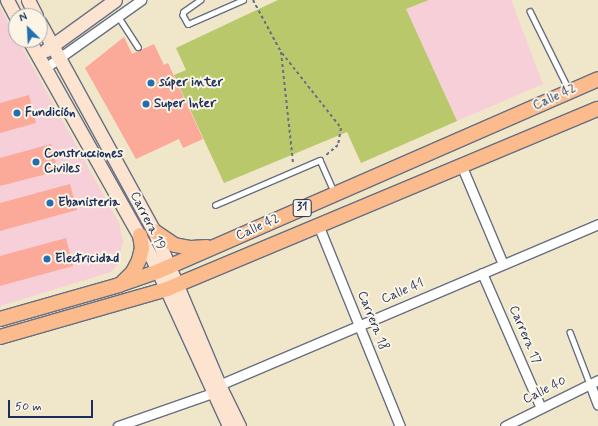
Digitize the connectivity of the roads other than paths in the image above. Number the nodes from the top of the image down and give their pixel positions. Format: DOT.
graph roads {
  1 [pos="115,0"];
  2 [pos="118,0"];
  3 [pos="141,0"];
  4 [pos="201,0"];
  5 [pos="243,0"];
  6 [pos="530,11"];
  7 [pos="122,14"];
  8 [pos="48,38"];
  9 [pos="52,46"];
  10 [pos="138,47"];
  11 [pos="33,48"];
  12 [pos="37,56"];
  13 [pos="59,58"];
  14 [pos="45,68"];
  15 [pos="598,80"];
  16 [pos="570,92"];
  17 [pos="598,109"];
  18 [pos="462,168"];
  19 [pos="336,194"];
  20 [pos="215,206"];
  21 [pos="598,224"];
  22 [pos="319,227"];
  23 [pos="147,233"];
  24 [pos="218,245"];
  25 [pos="504,264"];
  26 [pos="164,269"];
  27 [pos="482,273"];
  28 [pos="119,285"];
  29 [pos="172,287"];
  30 [pos="0,319"];
  31 [pos="359,325"];
  32 [pos="570,332"];
  33 [pos="0,337"];
  34 [pos="594,382"];
  35 [pos="216,389"];
  36 [pos="598,405"];
  37 [pos="541,408"];
  38 [pos="144,417"];
  39 [pos="118,426"];
  40 [pos="148,426"];
  41 [pos="229,426"];
  42 [pos="240,426"];
  43 [pos="400,426"];
  44 [pos="504,426"];
  1 -- 9 [label="main road"];
  2 -- 7 [label="lane"];
  3 -- 7 [label="street"];
  4 -- 5 [label="lane"];
  6 -- 16 [label="lane"];
  7 -- 10 [label="lane"];
  7 -- 13 [label="street"];
  8 -- 9 [label="main road, Carrera 19"];
  9 -- 12 [label="main road"];
  9 -- 13 [label="main road, Carrera 19"];
  11 -- 12 [label="main road, Carrera 19"];
  12 -- 14 [label="main road, Carrera 19"];
  13 -- 14 [label="street"];
  13 -- 23 [label="main road, Carrera 19"];
  14 -- 23 [label="main road, Carrera 19"];
  15 -- 16 [label="main road, Calle 42 / 31"];
  16 -- 19 [label="main road, Calle 42 / 31"];
  17 -- 18 [label="main road, Calle 42 / 31"];
  18 -- 22 [label="main road, Calle 42 / 31"];
  18 -- 25 [label="street"];
  19 -- 20 [label="lane"];
  19 -- 24 [label="main road, Calle 42 / 31"];
  21 -- 25 [label="street, Calle 41"];
  22 -- 29 [label="main road, Calle 42 / 31"];
  22 -- 31 [label="street, Carrera 18"];
  23 -- 24 [label="main road"];
  23 -- 26 [label="main road, Carrera 19"];
  23 -- 28 [label="main road"];
  24 -- 26 [label="main road, Calle 42 / 31"];
  25 -- 27 [label="street, Calle 41"];
  26 -- 28 [label="main road, Calle 42 / 31"];
  26 -- 29 [label="main road, Carrera 19"];
  27 -- 31 [label="street, Calle 41"];
  27 -- 37 [label="street, Carrera 17"];
  28 -- 30 [label="main road, Calle 42 / 31"];
  29 -- 33 [label="main road, Calle 42 / 31"];
  29 -- 35 [label="main road, Carrera 19"];
  31 -- 35 [label="street, Calle 41"];
  31 -- 43 [label="street, Carrera 18"];
  32 -- 34 [label="lane"];
  34 -- 36 [label="street"];
  34 -- 37 [label="street, Calle 40"];
  35 -- 38 [label="street, Calle 41"];
  35 -- 41 [label="main road, Carrera 19"];
  35 -- 42 [label="main road, Carrera 19"];
  37 -- 44 [label="street, Calle 40"];
  38 -- 39 [label="street, Calle 41"];
  38 -- 40 [label="street"];
}
